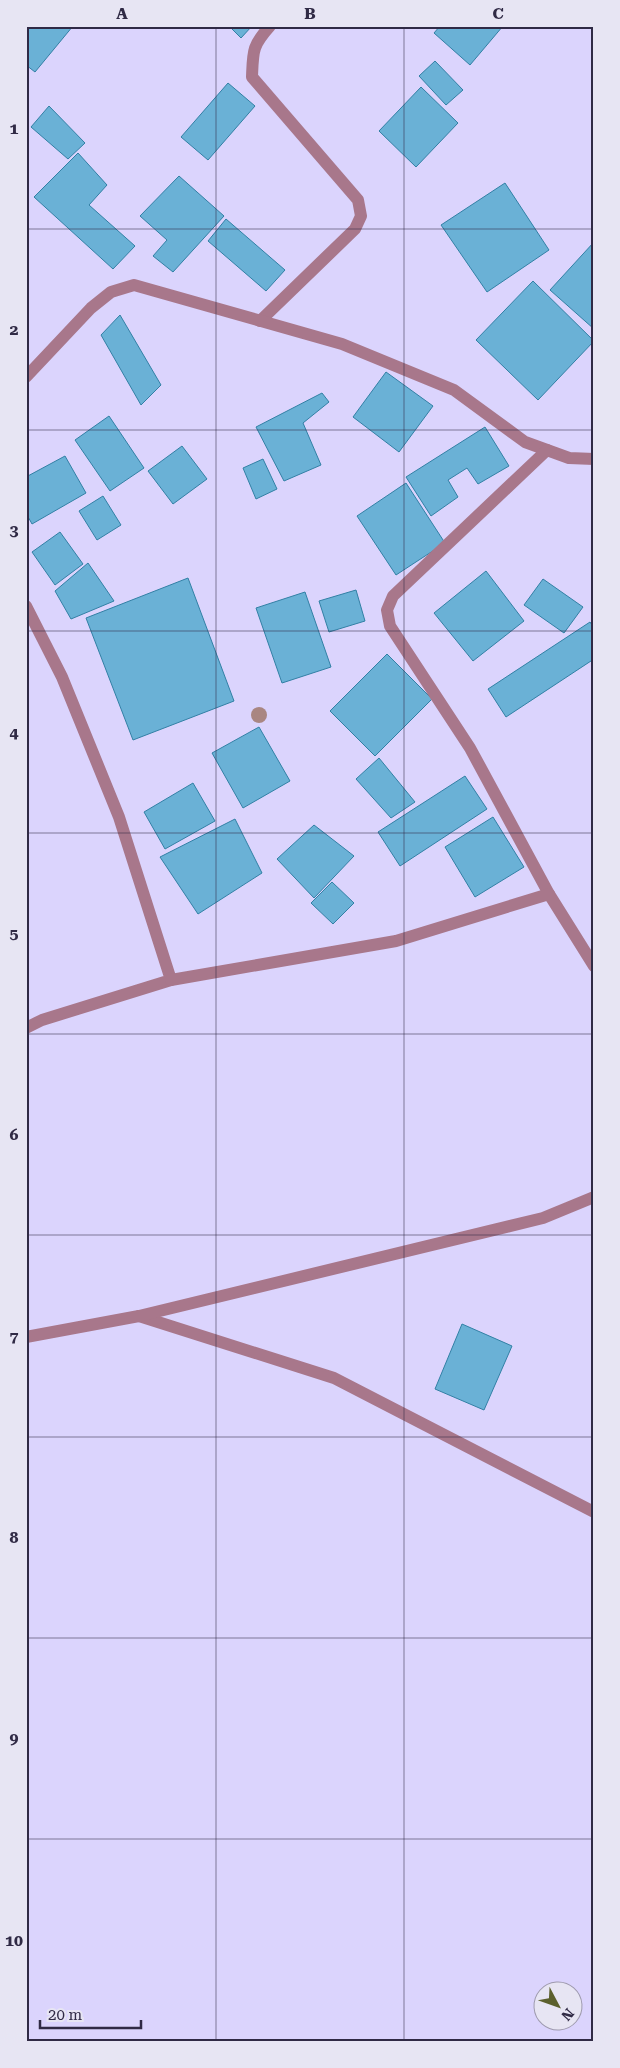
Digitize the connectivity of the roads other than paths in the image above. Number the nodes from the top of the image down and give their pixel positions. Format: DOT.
graph roads {
  1 [pos="270,26"];
  2 [pos="260,321"];
  3 [pos="26,377"];
  4 [pos="546,450"];
  5 [pos="594,459"];
  6 [pos="26,606"];
  7 [pos="549,894"];
  8 [pos="594,966"];
  9 [pos="172,980"];
  10 [pos="26,1028"];
  11 [pos="594,1198"];
  12 [pos="139,1316"];
  13 [pos="26,1337"];
  14 [pos="594,1512"];
  1 -- 2 [label="street"];
  2 -- 3 [label="street"];
  2 -- 4 [label="street"];
  4 -- 5 [label="street"];
  4 -- 7 [label="street"];
  6 -- 9 [label="street"];
  7 -- 8 [label="street"];
  7 -- 9 [label="street"];
  9 -- 10 [label="street"];
  11 -- 12 [label="street"];
  12 -- 13 [label="street"];
  12 -- 14 [label="street"];
}
